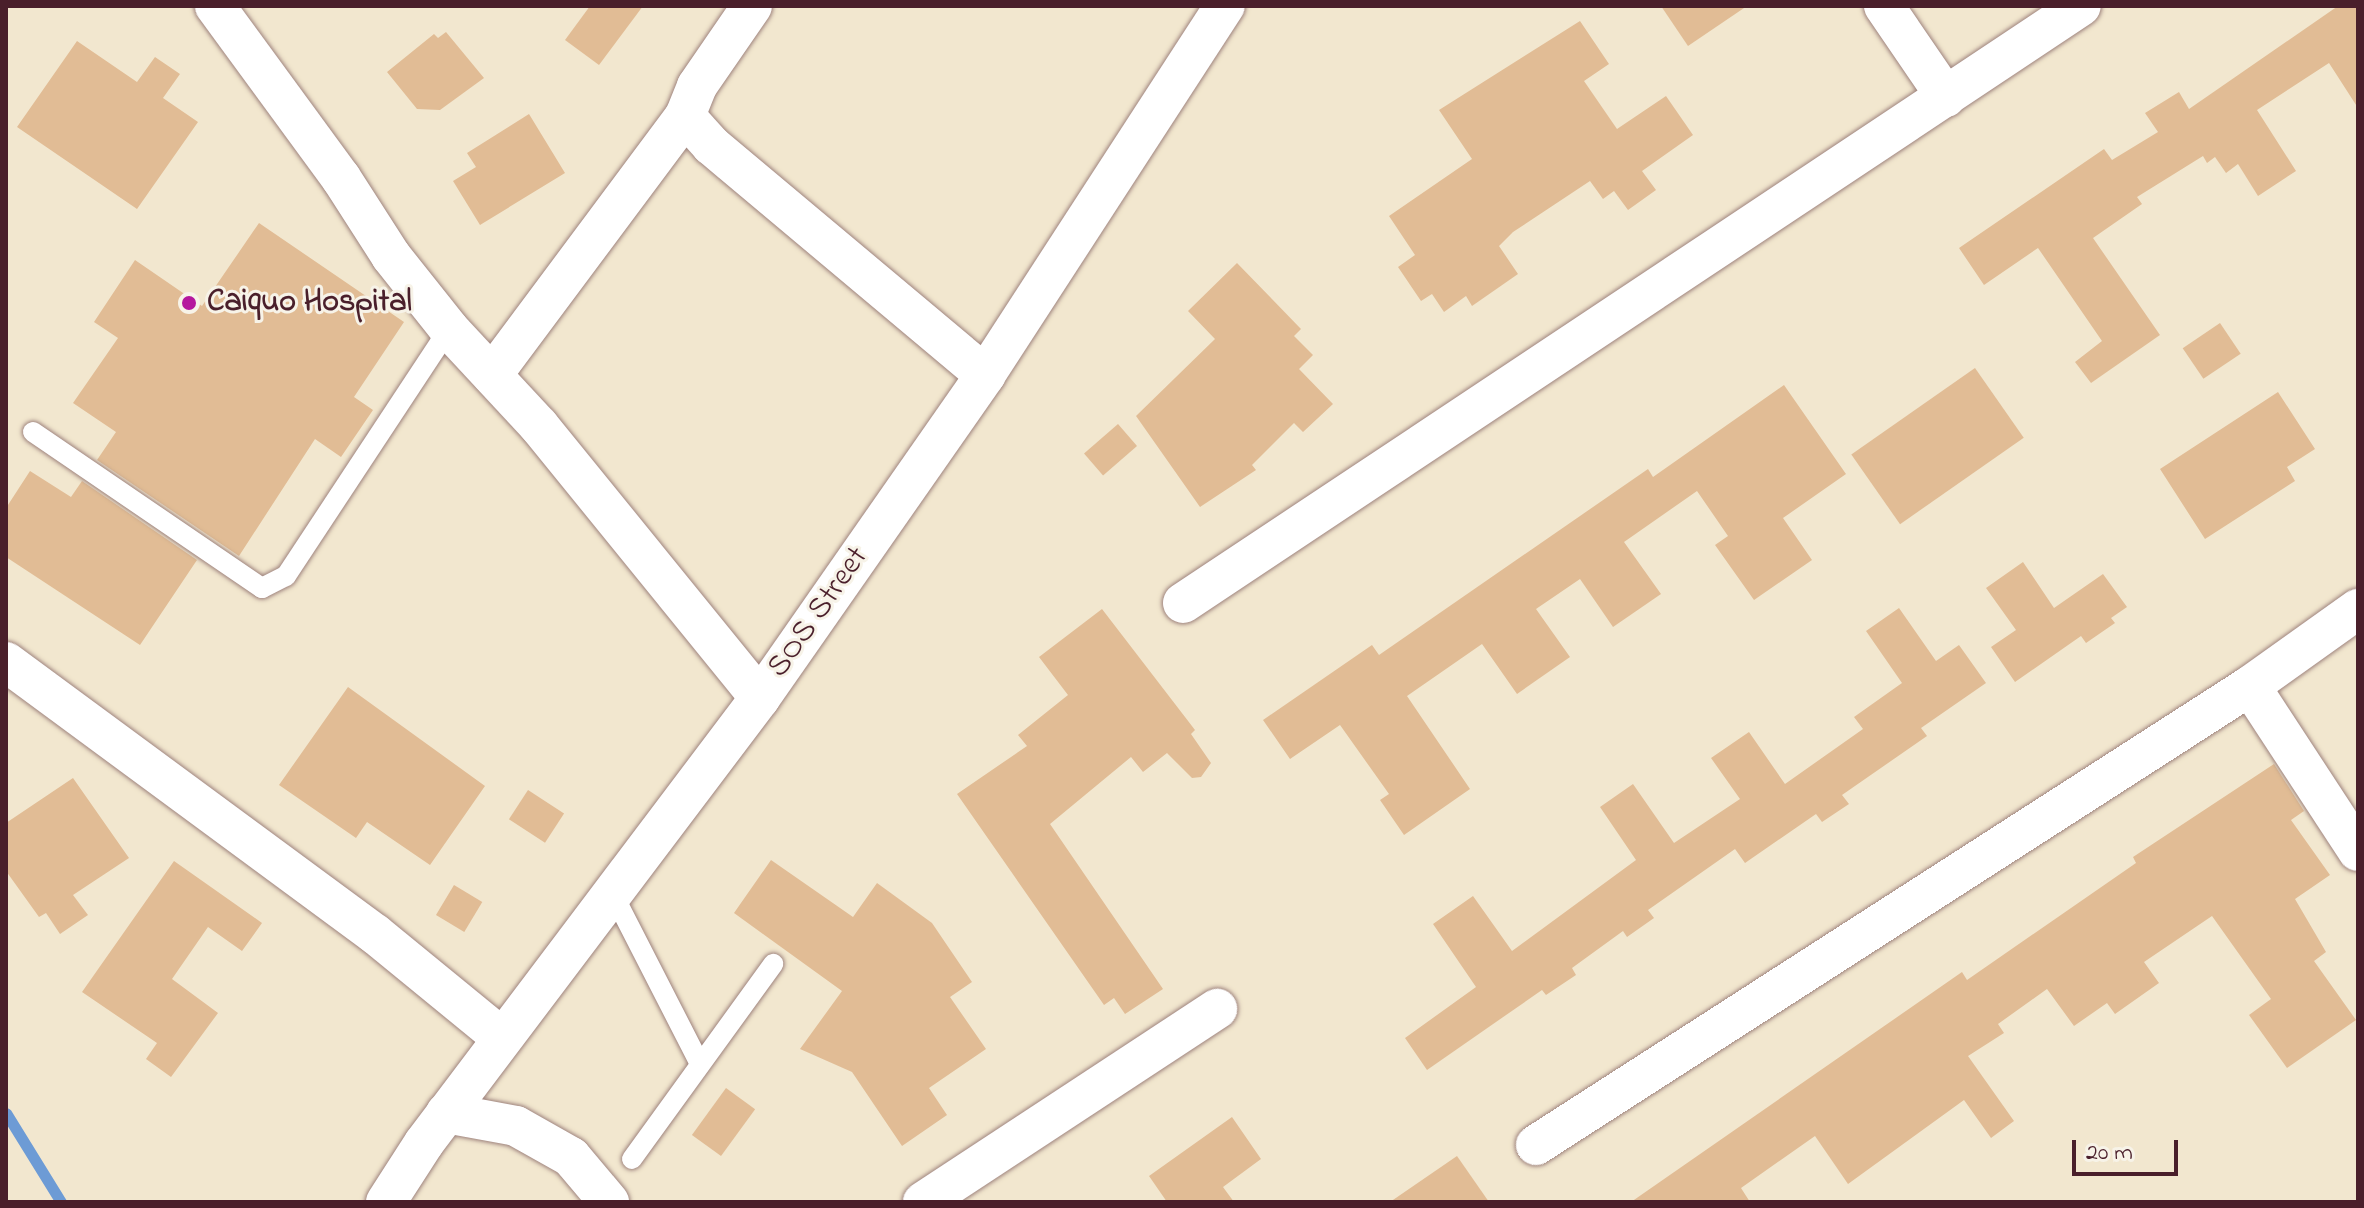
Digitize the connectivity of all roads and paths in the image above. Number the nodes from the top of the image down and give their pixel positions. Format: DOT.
graph roads {
  1 [pos="215,6"];
  2 [pos="752,6"];
  3 [pos="1225,6"];
  4 [pos="1884,6"];
  5 [pos="2081,6"];
  6 [pos="1946,97"];
  7 [pos="685,116"];
  8 [pos="449,329"];
  9 [pos="492,375"];
  10 [pos="985,375"];
  11 [pos="33,432"];
  12 [pos="1183,603"];
  13 [pos="2358,609"];
  14 [pos="6,662"];
  15 [pos="2250,686"];
  16 [pos="760,698"];
  17 [pos="2358,851"];
  18 [pos="614,896"];
  19 [pos="773,964"];
  20 [pos="1217,1009"];
  21 [pos="502,1038"];
  22 [pos="700,1064"];
  23 [pos="446,1113"];
  24 [pos="1536,1145"];
  25 [pos="632,1159"];
  26 [pos="386,1202"];
  27 [pos="609,1202"];
  28 [pos="923,1202"];
  1 -- 8 [label="street"];
  2 -- 7 [label="street"];
  3 -- 10 [label="street, SOS Street"];
  4 -- 6 [label="street"];
  5 -- 6 [label="street"];
  6 -- 12 [label="street"];
  7 -- 9 [label="street"];
  7 -- 10 [label="street"];
  8 -- 9 [label="street"];
  8 -- 11 [label="lane"];
  9 -- 16 [label="street"];
  10 -- 16 [label="street, SOS Street"];
  13 -- 15 [label="street"];
  14 -- 21 [label="street"];
  15 -- 17 [label="street"];
  15 -- 24 [label="street"];
  16 -- 18 [label="street, SOS Street"];
  18 -- 21 [label="street, SOS Street"];
  18 -- 22 [label="lane"];
  19 -- 22 [label="lane"];
  20 -- 28 [label="street"];
  21 -- 23 [label="street, SOS Street"];
  22 -- 25 [label="lane"];
  23 -- 26 [label="street, SOS Street"];
  23 -- 27 [label="street"];
}
